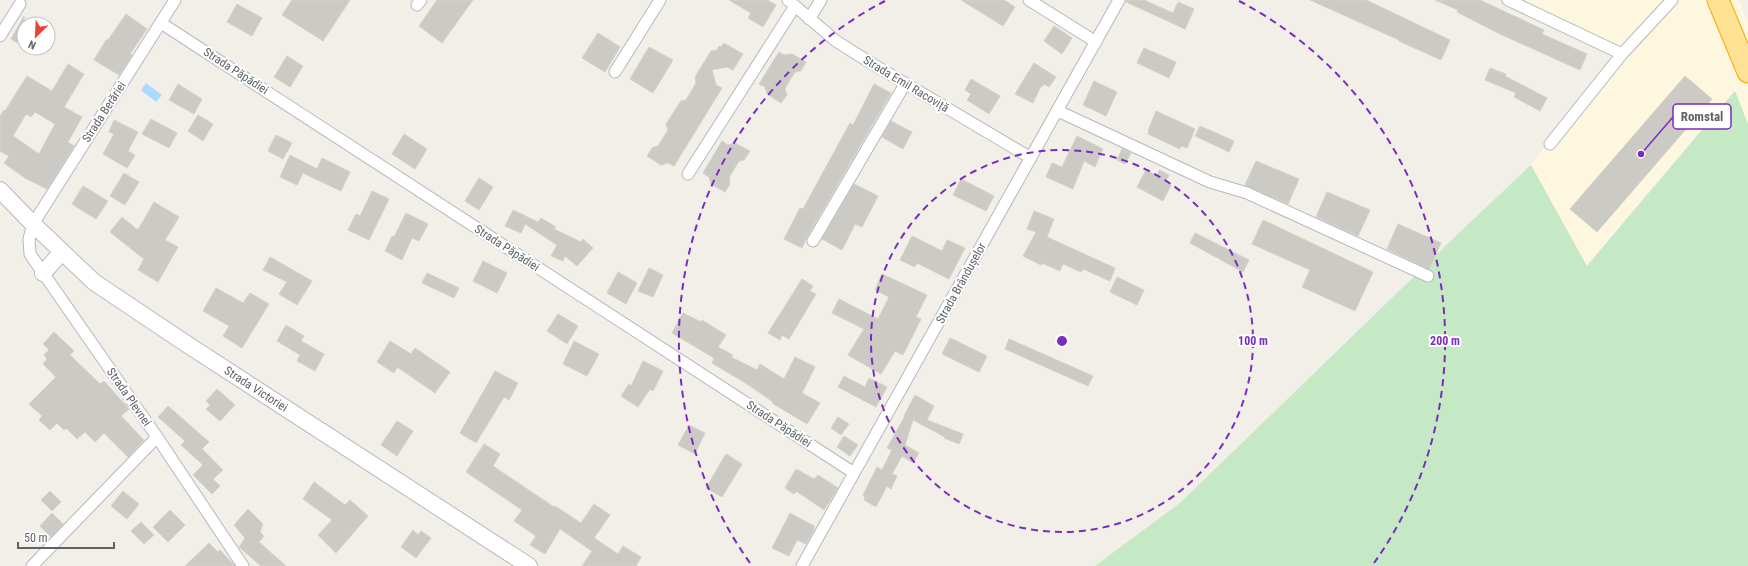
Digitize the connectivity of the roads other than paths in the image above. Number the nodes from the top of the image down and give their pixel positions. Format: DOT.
graph roads {
  1 [pos="175,0"];
  2 [pos="660,0"];
  3 [pos="821,0"];
  4 [pos="1028,0"];
  5 [pos="1119,0"];
  6 [pos="1508,0"];
  7 [pos="1672,0"];
  8 [pos="1718,0"];
  9 [pos="792,3"];
  10 [pos="20,4"];
  11 [pos="809,19"];
  12 [pos="161,23"];
  13 [pos="0,36"];
  14 [pos="1096,42"];
  15 [pos="1622,54"];
  16 [pos="615,72"];
  17 [pos="1748,72"];
  18 [pos="905,84"];
  19 [pos="1058,111"];
  20 [pos="1550,144"];
  21 [pos="1031,158"];
  22 [pos="688,174"];
  23 [pos="0,190"];
  24 [pos="33,224"];
  25 [pos="813,240"];
  26 [pos="62,252"];
  27 [pos="43,273"];
  28 [pos="1428,276"];
  29 [pos="157,436"];
  30 [pos="854,473"];
  31 [pos="32,566"];
  32 [pos="243,566"];
  33 [pos="529,566"];
  34 [pos="802,566"];
  1 -- 12 [label="street, Strada Berăriei"];
  2 -- 16 [label="street"];
  3 -- 11 [label="street"];
  4 -- 14 [label="street"];
  5 -- 14 [label="street, Strada Brândușelor"];
  6 -- 15 [label="street"];
  7 -- 15 [label="street"];
  8 -- 17 [label="highway"];
  9 -- 11 [label="street, Strada Emil Racoviță"];
  9 -- 22 [label="street"];
  10 -- 13 [label="street"];
  11 -- 18 [label="street, Strada Emil Racoviță"];
  12 -- 24 [label="street, Strada Berăriei"];
  12 -- 30 [label="street, Strada Păpădiei"];
  14 -- 19 [label="street, Strada Brândușelor"];
  15 -- 20 [label="street"];
  18 -- 21 [label="street, Strada Emil Racoviță"];
  18 -- 25 [label="street"];
  19 -- 21 [label="street, Strada Brândușelor"];
  19 -- 28 [label="street"];
  21 -- 30 [label="street, Strada Brândușelor"];
  23 -- 24 [label="street, Strada Victoriei"];
  24 -- 26 [label="street, Strada Victoriei"];
  24 -- 27 [label="street, Strada Plevnei"];
  26 -- 27 [label="street"];
  26 -- 33 [label="street, Strada Victoriei"];
  27 -- 29 [label="street, Strada Plevnei"];
  29 -- 31 [label="street"];
  29 -- 32 [label="street, Strada Plevnei"];
  30 -- 34 [label="street, Strada Brândușelor"];
}
